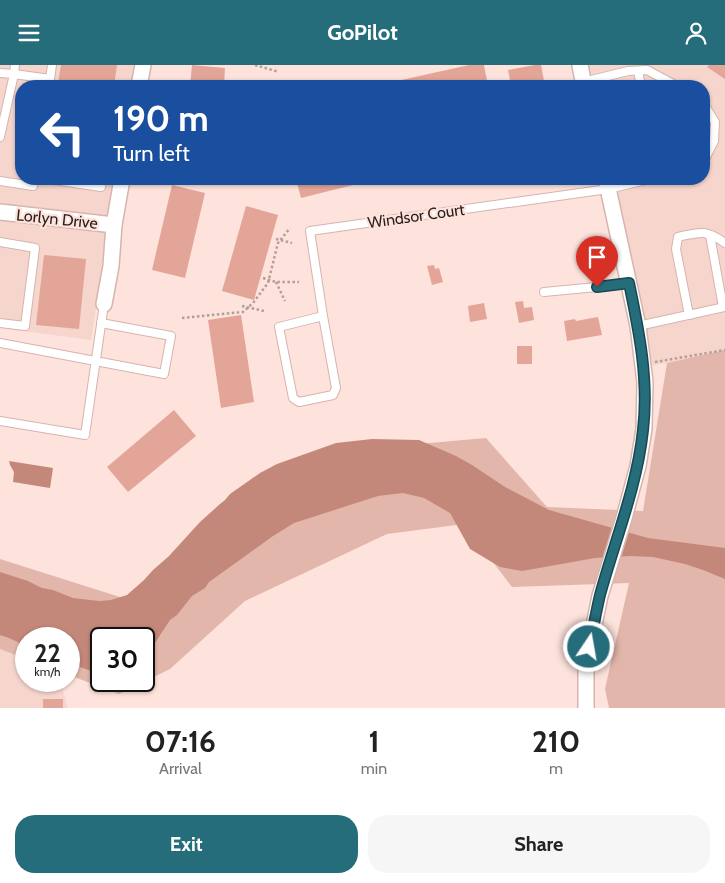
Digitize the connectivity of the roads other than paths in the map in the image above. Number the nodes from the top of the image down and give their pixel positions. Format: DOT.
graph roads {
  1 [pos="15,65"];
  2 [pos="52,65"];
  3 [pos="143,65"];
  4 [pos="580,65"];
  5 [pos="638,71"];
  6 [pos="0,73"];
  7 [pos="14,74"];
  8 [pos="40,80"];
  9 [pos="49,80"];
  10 [pos="140,80"];
  11 [pos="583,80"];
  12 [pos="598,80"];
  13 [pos="640,80"];
  14 [pos="665,80"];
  15 [pos="710,114"];
  16 [pos="0,137"];
  17 [pos="710,149"];
  18 [pos="0,181"];
  19 [pos="15,183"];
  20 [pos="88,185"];
  21 [pos="121,185"];
  22 [pos="601,185"];
  23 [pos="607,185"];
  24 [pos="101,187"];
  25 [pos="0,213"];
  26 [pos="114,225"];
  27 [pos="710,235"];
  28 [pos="0,242"];
  29 [pos="725,243"];
  30 [pos="629,283"];
  31 [pos="544,291"];
  32 [pos="104,304"];
  33 [pos="724,307"];
  34 [pos="689,315"];
  35 [pos="323,316"];
  36 [pos="0,323"];
  37 [pos="101,323"];
  38 [pos="638,325"];
  39 [pos="0,343"];
  40 [pos="95,361"];
  41 [pos="0,421"];
  42 [pos="586,708"];
  1 -- 7 [label="lane"];
  2 -- 9 [label="lane"];
  3 -- 10 [label="street"];
  4 -- 11 [label="street"];
  5 -- 12 [label="lane"];
  5 -- 13 [label="lane"];
  5 -- 14 [label="lane"];
  6 -- 7 [label="lane"];
  7 -- 8 [label="lane"];
  7 -- 16 [label="lane"];
  15 -- 17 [label="lane"];
  18 -- 19 [label="lane"];
  20 -- 24 [label="lane"];
  21 -- 26 [label="street, Lorlyn Drive"];
  22 -- 35 [label="lane, Windsor Court"];
  23 -- 30 [label="street"];
  25 -- 26 [label="street, Lorlyn Drive"];
  26 -- 32 [label="street, Lorlyn Drive"];
  27 -- 29 [label="lane"];
  27 -- 33 [label="lane"];
  27 -- 34 [label="lane"];
  28 -- 36 [label="lane"];
  30 -- 31 [label="lane"];
  30 -- 38 [label="street"];
  32 -- 37 [label="lane"];
  33 -- 34 [label="lane"];
  34 -- 38 [label="lane"];
  35 -- 35 [label="lane, Windsor Court"];
  37 -- 40 [label="lane"];
  37 -- 40 [label="lane"];
  38 -- 42 [label="street"];
  39 -- 40 [label="lane"];
  40 -- 41 [label="lane"];
}
